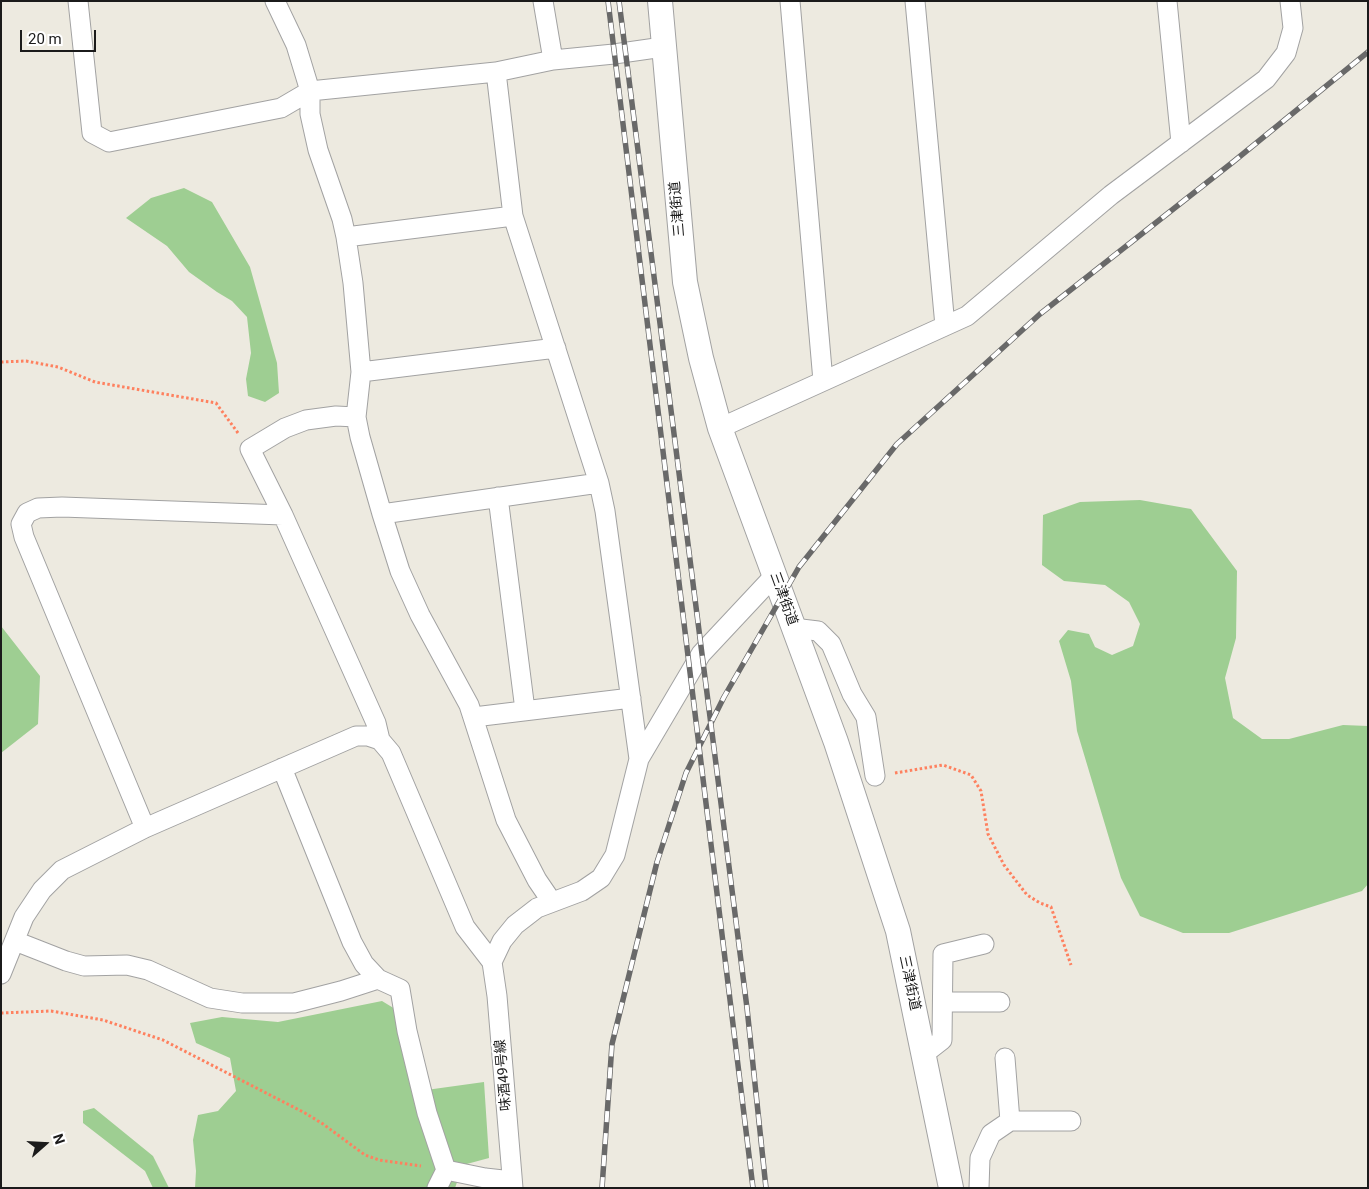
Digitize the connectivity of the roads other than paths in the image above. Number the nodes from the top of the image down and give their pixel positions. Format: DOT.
graph roads {
  1 [pos="78,1"];
  2 [pos="275,1"];
  3 [pos="543,1"];
  4 [pos="660,1"];
  5 [pos="790,1"];
  6 [pos="915,1"];
  7 [pos="1167,1"];
  8 [pos="1290,1"];
  9 [pos="663,47"];
  10 [pos="553,60"];
  11 [pos="496,72"];
  12 [pos="310,91"];
  13 [pos="1181,143"];
  14 [pos="513,216"];
  15 [pos="346,237"];
  16 [pos="945,326"];
  17 [pos="556,348"];
  18 [pos="361,372"];
  19 [pos="823,381"];
  20 [pos="356,417"];
  21 [pos="720,428"];
  22 [pos="598,483"];
  23 [pos="498,497"];
  24 [pos="382,514"];
  25 [pos="283,515"];
  26 [pos="774,576"];
  27 [pos="794,628"];
  28 [pos="631,698"];
  29 [pos="525,710"];
  30 [pos="474,718"];
  31 [pos="380,740"];
  32 [pos="639,759"];
  33 [pos="282,768"];
  34 [pos="875,776"];
  35 [pos="145,828"];
  36 [pos="552,902"];
  37 [pos="15,942"];
  38 [pos="984,944"];
  39 [pos="492,962"];
  40 [pos="1,974"];
  41 [pos="378,979"];
  42 [pos="943,1002"];
  43 [pos="1000,1002"];
  44 [pos="924,1054"];
  45 [pos="1005,1058"];
  46 [pos="1010,1121"];
  47 [pos="1071,1121"];
  48 [pos="446,1170"];
  49 [pos="512,1184"];
  50 [pos="437,1188"];
  51 [pos="951,1188"];
  52 [pos="979,1188"];
  1 -- 12 [label="street"];
  2 -- 12 [label="street"];
  3 -- 10 [label="street"];
  4 -- 9 [label="street, 三津街道"];
  5 -- 19 [label="street"];
  6 -- 16 [label="street"];
  7 -- 13 [label="street"];
  8 -- 13 [label="street"];
  9 -- 10 [label="street"];
  9 -- 21 [label="street, 三津街道"];
  10 -- 11 [label="street"];
  11 -- 12 [label="street"];
  11 -- 14 [label="street"];
  12 -- 15 [label="street"];
  13 -- 16 [label="street"];
  14 -- 15 [label="street"];
  14 -- 17 [label="street"];
  15 -- 18 [label="street"];
  16 -- 19 [label="street"];
  17 -- 18 [label="street"];
  17 -- 22 [label="street"];
  18 -- 20 [label="street"];
  19 -- 21 [label="street"];
  20 -- 24 [label="street"];
  20 -- 25 [label="street"];
  21 -- 26 [label="street, 三津街道"];
  22 -- 23 [label="street"];
  22 -- 28 [label="street"];
  23 -- 24 [label="street"];
  23 -- 29 [label="street"];
  24 -- 30 [label="street"];
  25 -- 31 [label="street"];
  25 -- 35 [label="street"];
  26 -- 27 [label="street, 三津街道"];
  26 -- 32 [label="street"];
  27 -- 34 [label="street"];
  27 -- 44 [label="street, 三津街道"];
  28 -- 29 [label="street"];
  28 -- 32 [label="street"];
  29 -- 30 [label="street"];
  30 -- 36 [label="street"];
  31 -- 33 [label="street"];
  31 -- 39 [label="street"];
  32 -- 36 [label="street"];
  33 -- 35 [label="street"];
  33 -- 41 [label="street"];
  35 -- 37 [label="street"];
  36 -- 39 [label="street"];
  37 -- 40 [label="street"];
  37 -- 41 [label="street"];
  38 -- 42 [label="street"];
  39 -- 49 [label="street, 味酒49号線"];
  41 -- 48 [label="street"];
  42 -- 43 [label="street"];
  42 -- 44 [label="street"];
  44 -- 51 [label="street, 三津街道"];
  45 -- 46 [label="street"];
  46 -- 47 [label="street"];
  46 -- 52 [label="street"];
  48 -- 49 [label="street"];
  48 -- 50 [label="street"];
}
